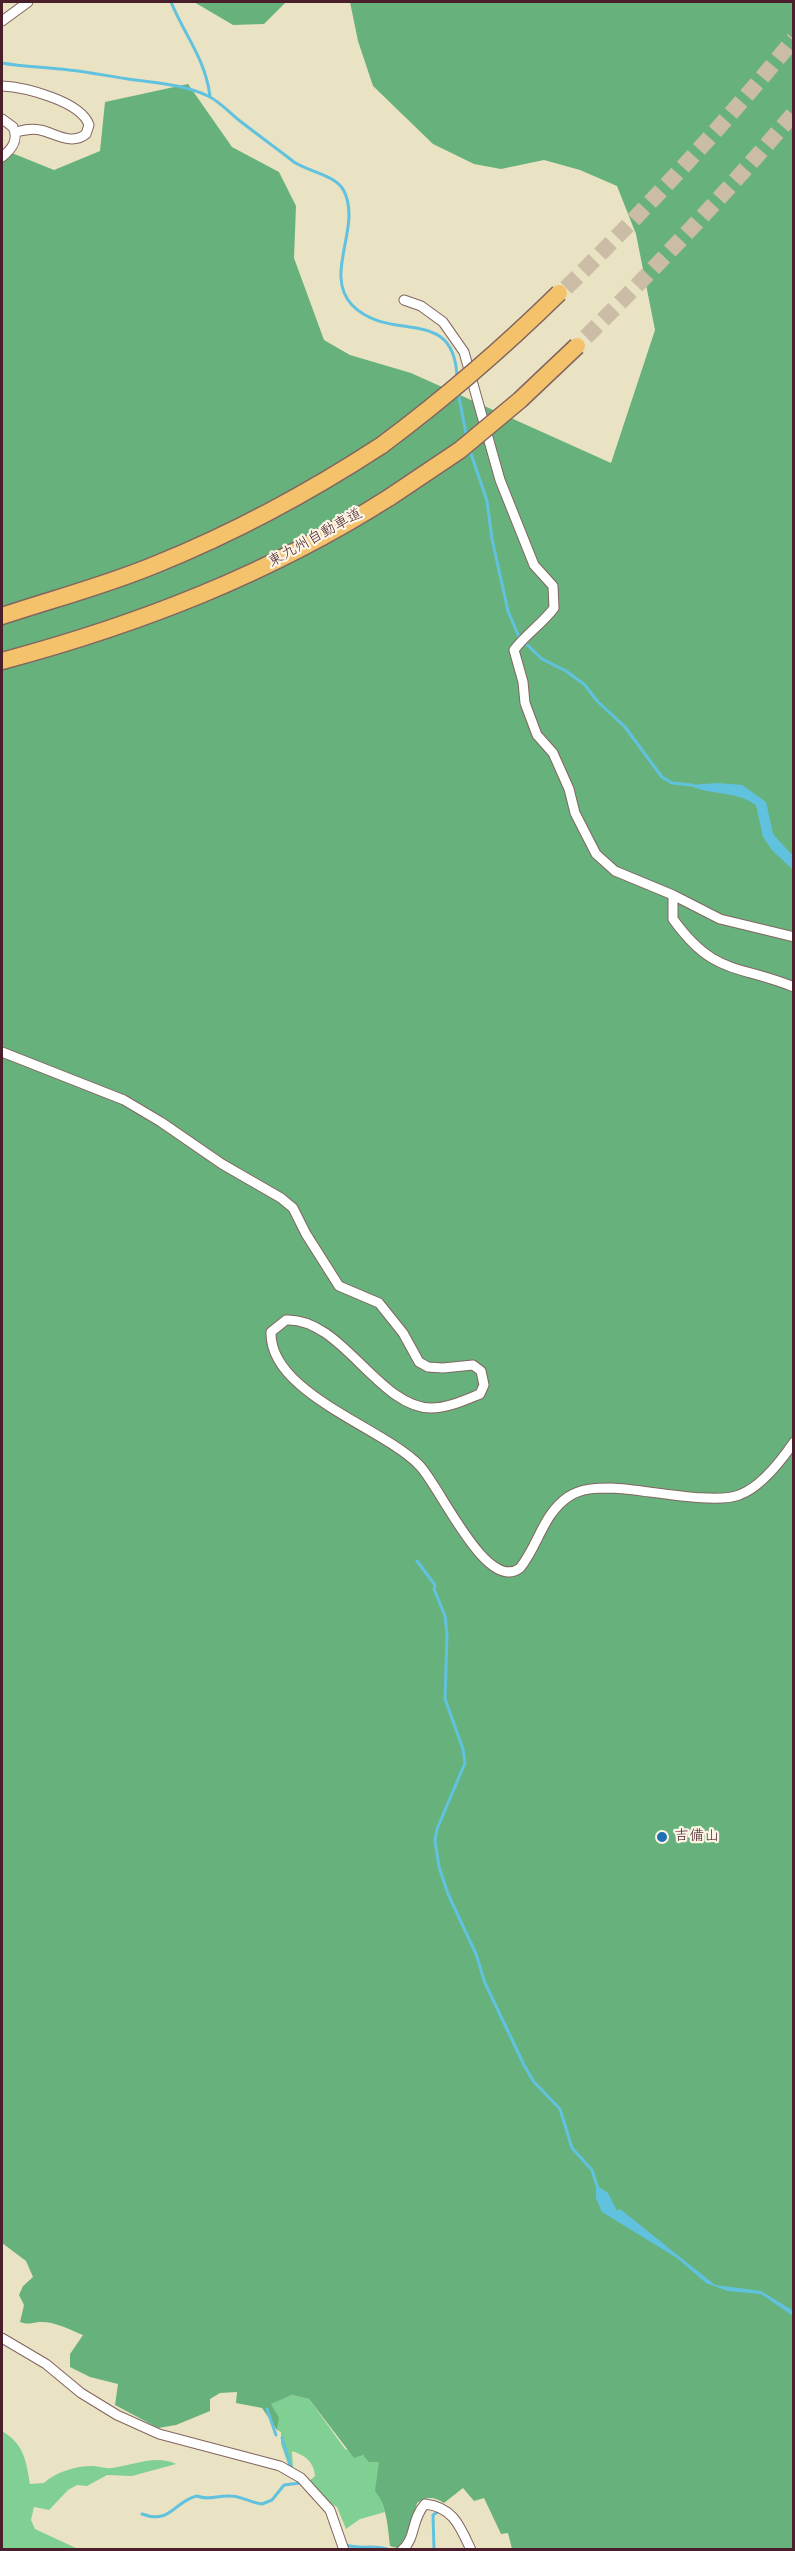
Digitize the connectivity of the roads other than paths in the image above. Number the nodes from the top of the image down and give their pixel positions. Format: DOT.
graph roads {
  1 [pos="28,2"];
  2 [pos="2,21"];
  3 [pos="2,86"];
  4 [pos="2,119"];
  5 [pos="16,132"];
  6 [pos="2,157"];
  7 [pos="562,290"];
  8 [pos="404,300"];
  9 [pos="582,342"];
  10 [pos="2,616"];
  11 [pos="2,661"];
  12 [pos="673,895"];
  13 [pos="794,937"];
  14 [pos="794,987"];
  15 [pos="2,1052"];
  16 [pos="794,1442"];
  17 [pos="2,2338"];
  18 [pos="344,2550"];
  19 [pos="402,2550"];
  20 [pos="471,2550"];
  1 -- 2 [label="street"];
  3 -- 5 [label="street"];
  4 -- 5 [label="street"];
  5 -- 6 [label="street"];
  7 -- 10 [label="highway, bridge"];
  8 -- 12 [label="street"];
  9 -- 11 [label="highway, 東九州自動車道, bridge"];
  12 -- 13 [label="street"];
  12 -- 14 [label="street"];
  15 -- 16 [label="street"];
  17 -- 18 [label="street"];
  19 -- 20 [label="street"];
}
